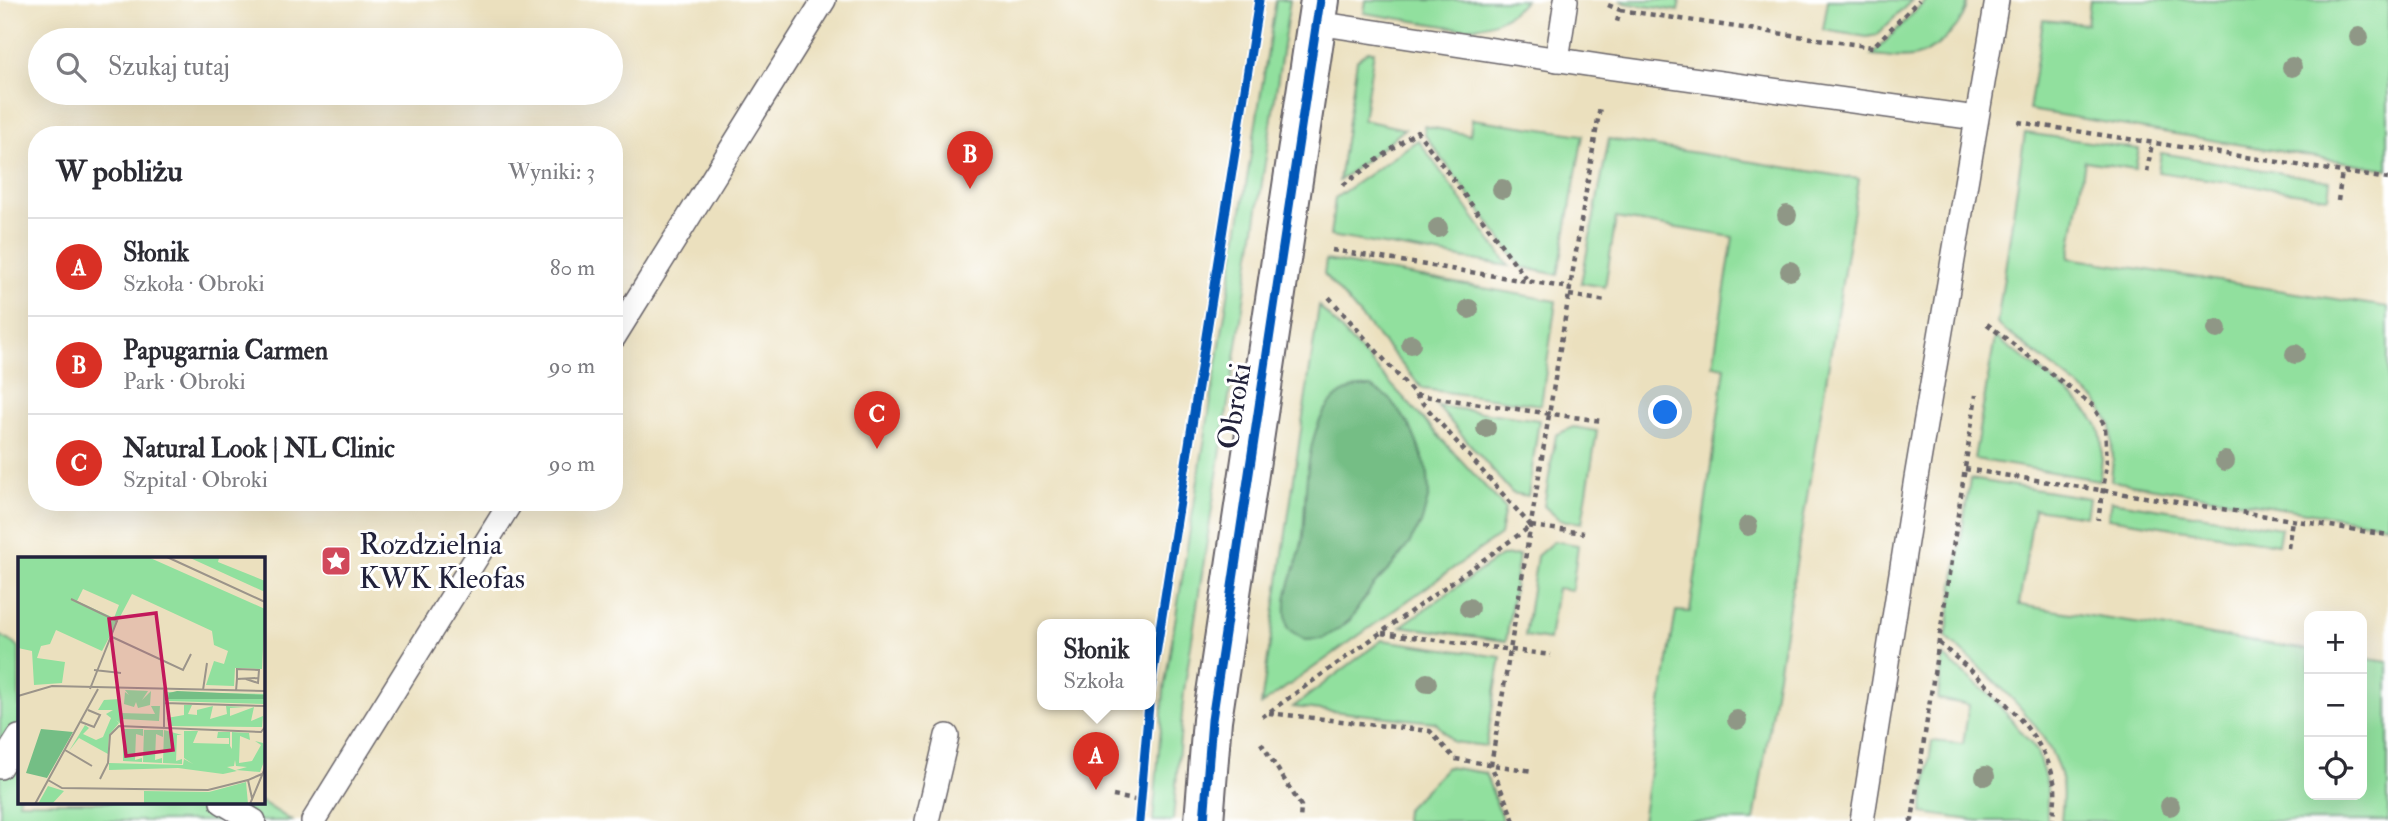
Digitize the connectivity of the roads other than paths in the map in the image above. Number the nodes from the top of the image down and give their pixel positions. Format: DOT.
graph roads {
  1 [pos="824,0"];
  2 [pos="1566,0"];
  3 [pos="1997,0"];
  4 [pos="1319,11"];
  5 [pos="1557,60"];
  6 [pos="1976,118"];
  7 [pos="623,323"];
  8 [pos="505,511"];
  9 [pos="947,736"];
  10 [pos="18,739"];
  11 [pos="0,767"];
  12 [pos="225,804"];
  13 [pos="254,821"];
  14 [pos="313,821"];
  15 [pos="927,821"];
  16 [pos="1204,821"];
  17 [pos="1862,821"];
  1 -- 7 [label="lane"];
  2 -- 5 [label="lane"];
  3 -- 6 [label="lane"];
  4 -- 5 [label="lane"];
  4 -- 16 [label="street, Obroki"];
  5 -- 6 [label="lane"];
  6 -- 17 [label="lane"];
  8 -- 14 [label="lane"];
  9 -- 15 [label="lane"];
  10 -- 11 [label="lane"];
  12 -- 13 [label="lane"];
}
